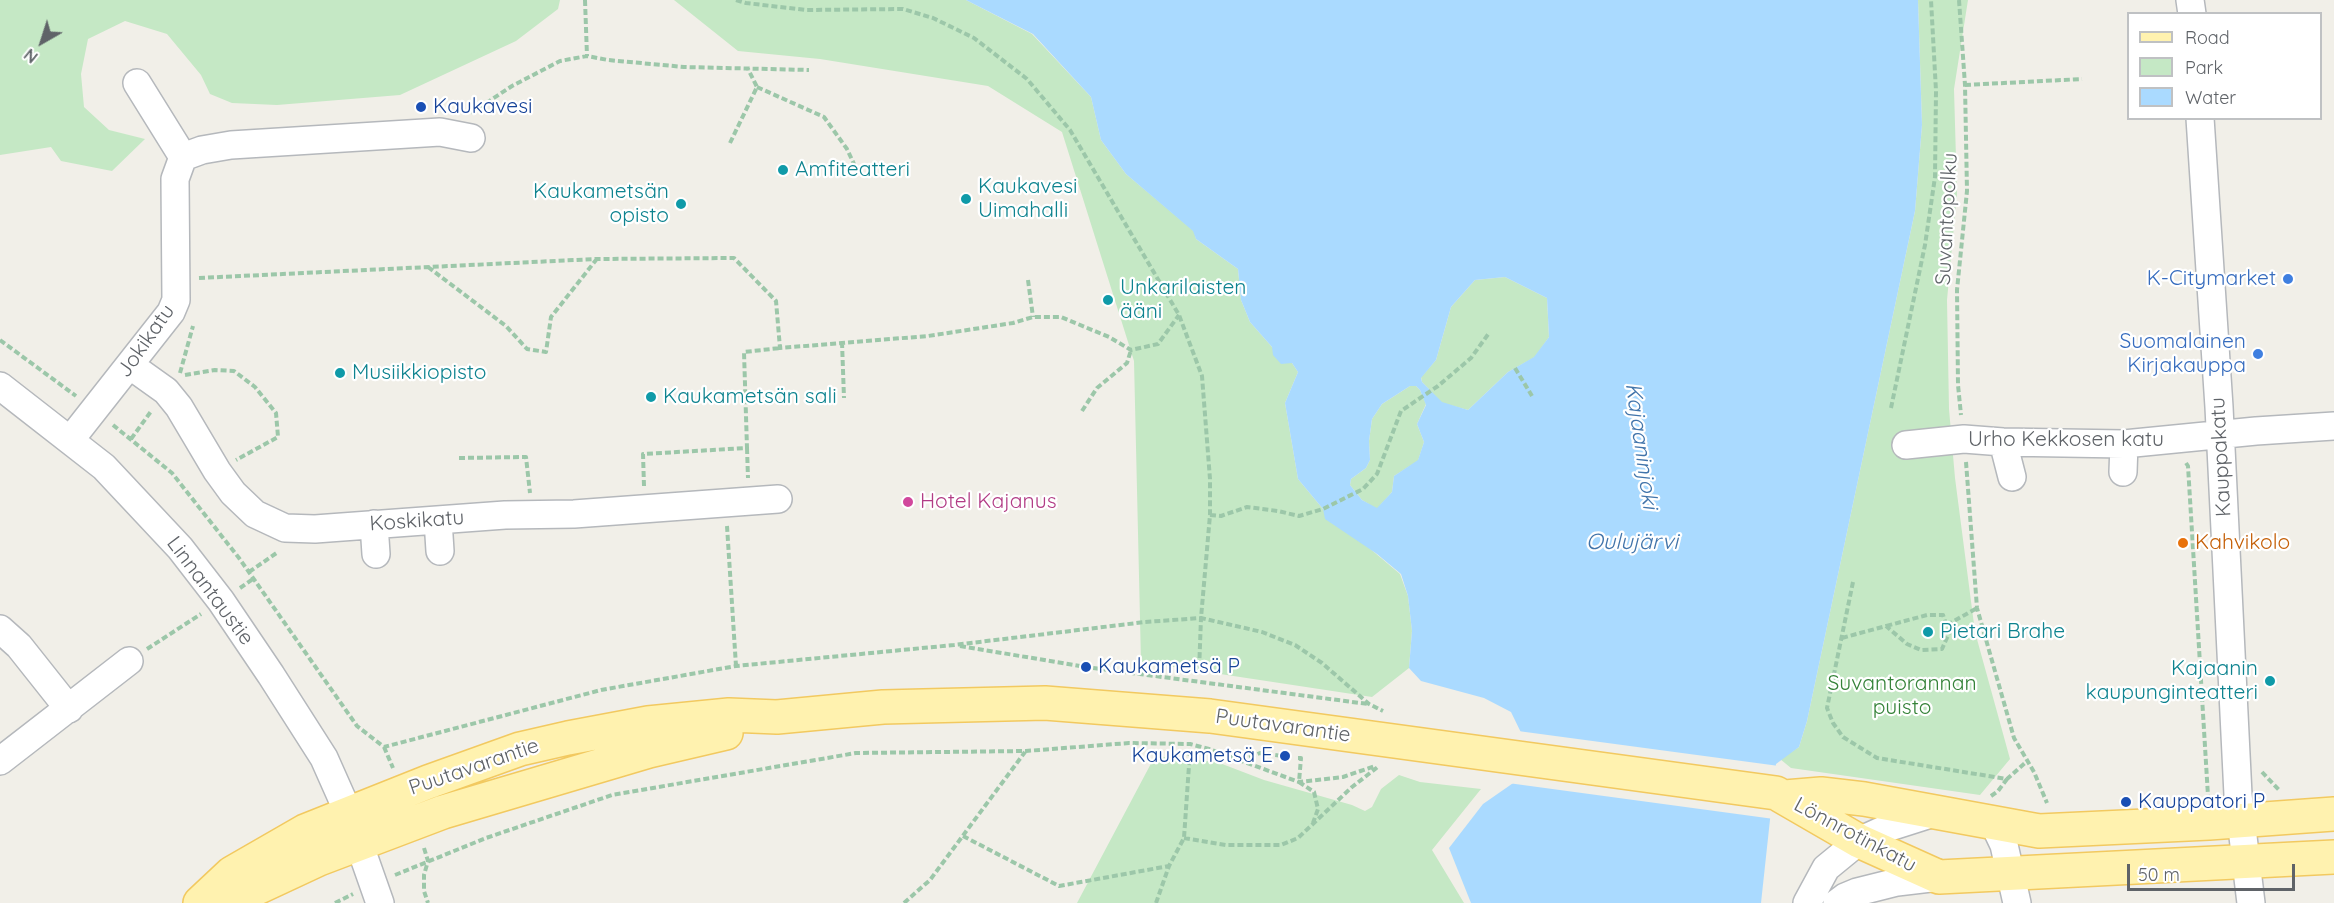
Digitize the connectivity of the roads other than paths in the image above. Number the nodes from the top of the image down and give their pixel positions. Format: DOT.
graph roads {
  1 [pos="137,83"];
  2 [pos="2200,120"];
  3 [pos="471,138"];
  4 [pos="183,158"];
  5 [pos="130,366"];
  6 [pos="0,386"];
  7 [pos="2334,426"];
  8 [pos="2220,435"];
  9 [pos="71,439"];
  10 [pos="2003,442"];
  11 [pos="2124,444"];
  12 [pos="1906,446"];
  13 [pos="2123,472"];
  14 [pos="2012,477"];
  15 [pos="778,499"];
  16 [pos="438,520"];
  17 [pos="374,524"];
  18 [pos="440,551"];
  19 [pos="376,554"];
  20 [pos="0,628"];
  21 [pos="129,661"];
  22 [pos="69,709"];
  23 [pos="777,717"];
  24 [pos="0,762"];
  25 [pos="1780,795"];
  26 [pos="2240,808"];
  27 [pos="1991,811"];
  28 [pos="348,812"];
  29 [pos="1938,812"];
  30 [pos="2334,814"];
  31 [pos="1859,842"];
  32 [pos="360,844"];
  33 [pos="2334,857"];
  34 [pos="2246,862"];
  35 [pos="1939,877"];
  36 [pos="2015,888"];
  37 [pos="377,893"];
  38 [pos="200,903"];
  39 [pos="219,903"];
  40 [pos="1807,903"];
  41 [pos="1837,903"];
  42 [pos="2251,903"];
  1 -- 4 [label="street"];
  2 -- 8 [label="street, Kauppakatu"];
  3 -- 4 [label="street"];
  4 -- 5 [label="street, Jokikatu"];
  5 -- 9 [label="street, Jokikatu"];
  5 -- 17 [label="street, Koskikatu"];
  6 -- 9 [label="street, Linnantaustie"];
  7 -- 8 [label="street, Urho Kekkosen katu"];
  8 -- 11 [label="street, Urho Kekkosen katu"];
  8 -- 26 [label="street, Kauppakatu"];
  9 -- 28 [label="street, Linnantaustie"];
  10 -- 11 [label="street, Urho Kekkosen katu"];
  10 -- 12 [label="street, Urho Kekkosen katu"];
  10 -- 14 [label="street"];
  11 -- 13 [label="street"];
  15 -- 16 [label="street, Koskikatu"];
  16 -- 17 [label="street, Koskikatu"];
  16 -- 18 [label="street"];
  17 -- 19 [label="street"];
  20 -- 22 [label="street"];
  21 -- 22 [label="street"];
  22 -- 24 [label="street"];
  23 -- 25 [label="main road, Puutavarantie"];
  23 -- 28 [label="main road, Puutavarantie"];
  23 -- 32 [label="main road, Puutavarantie"];
  25 -- 29 [label="main road, Lönnrotinkatu"];
  25 -- 31 [label="main road, Lönnrotinkatu"];
  26 -- 27 [label="main road, Lönnrotinkatu"];
  26 -- 30 [label="main road, Lönnrotinkatu"];
  26 -- 34 [label="street, Kauppakatu"];
  27 -- 29 [label="main road, Lönnrotinkatu"];
  27 -- 36 [label="street"];
  28 -- 32 [label="street, Linnantaustie"];
  28 -- 38 [label="main road, Puutavarantie"];
  29 -- 31 [label="street"];
  31 -- 35 [label="main road, Lönnrotinkatu"];
  31 -- 40 [label="street"];
  32 -- 37 [label="street, Linnantaustie"];
  32 -- 39 [label="main road, Puutavarantie"];
  33 -- 34 [label="main road, Lönnrotinkatu"];
  34 -- 36 [label="main road, Lönnrotinkatu"];
  34 -- 42 [label="street, Kauppakatu"];
  35 -- 36 [label="main road, Lönnrotinkatu"];
  35 -- 41 [label="street"];
}
